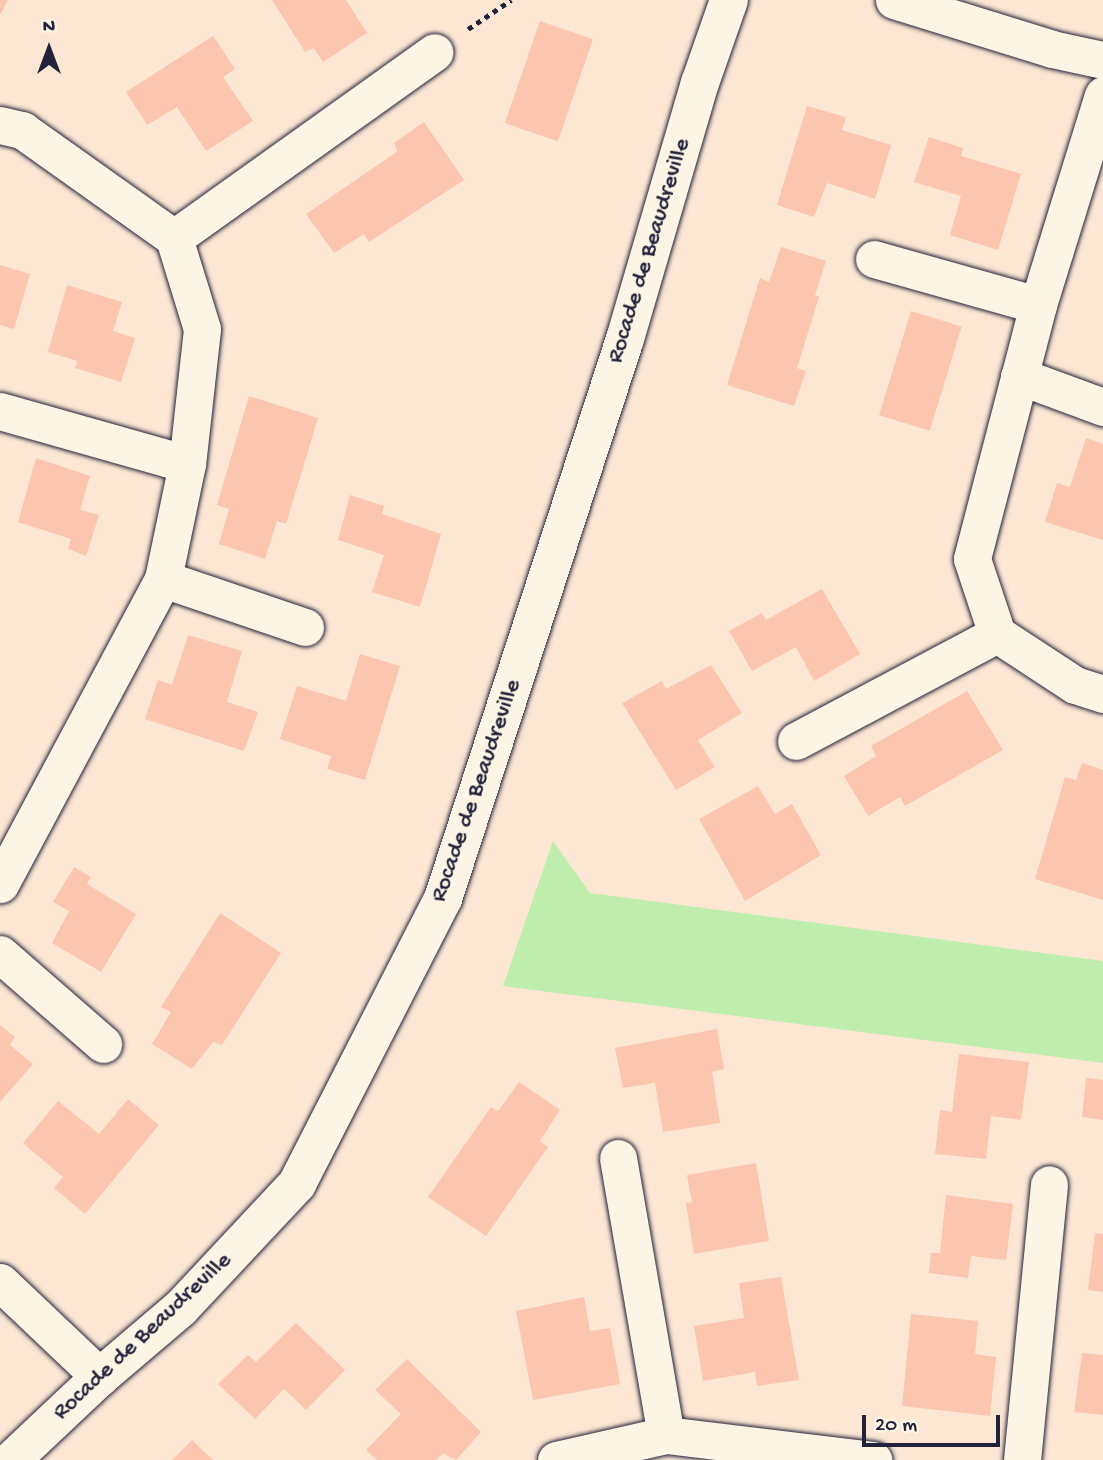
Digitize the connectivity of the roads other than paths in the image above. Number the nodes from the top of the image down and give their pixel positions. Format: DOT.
graph roads {
  1 [pos="729,0"];
  2 [pos="894,0"];
  3 [pos="435,52"];
  4 [pos="1103,60"];
  5 [pos="1103,95"];
  6 [pos="0,125"];
  7 [pos="174,238"];
  8 [pos="874,259"];
  9 [pos="1038,305"];
  10 [pos="1019,376"];
  11 [pos="1103,407"];
  12 [pos="0,411"];
  13 [pos="187,464"];
  14 [pos="163,579"];
  15 [pos="305,627"];
  16 [pos="997,634"];
  17 [pos="1103,694"];
  18 [pos="796,741"];
  19 [pos="0,884"];
  20 [pos="0,954"];
  21 [pos="103,1044"];
  22 [pos="618,1157"];
  23 [pos="1049,1184"];
  24 [pos="0,1282"];
  25 [pos="100,1377"];
  26 [pos="666,1435"];
  27 [pos="856,1459"];
  28 [pos="12,1460"];
  29 [pos="556,1460"];
  30 [pos="1022,1460"];
  1 -- 25 [label="street, Rocade de Beaudreville"];
  2 -- 4 [label="street"];
  3 -- 7 [label="street"];
  5 -- 9 [label="street"];
  6 -- 7 [label="street"];
  7 -- 13 [label="street"];
  8 -- 9 [label="street"];
  9 -- 10 [label="street"];
  10 -- 11 [label="street"];
  10 -- 16 [label="street"];
  12 -- 13 [label="street"];
  13 -- 14 [label="street"];
  14 -- 15 [label="street"];
  14 -- 19 [label="street"];
  16 -- 17 [label="street"];
  16 -- 18 [label="street"];
  20 -- 21 [label="street"];
  22 -- 26 [label="street"];
  23 -- 30 [label="street"];
  24 -- 25 [label="street"];
  25 -- 28 [label="street, Rocade de Beaudreville"];
  26 -- 27 [label="street"];
  26 -- 29 [label="street"];
}
